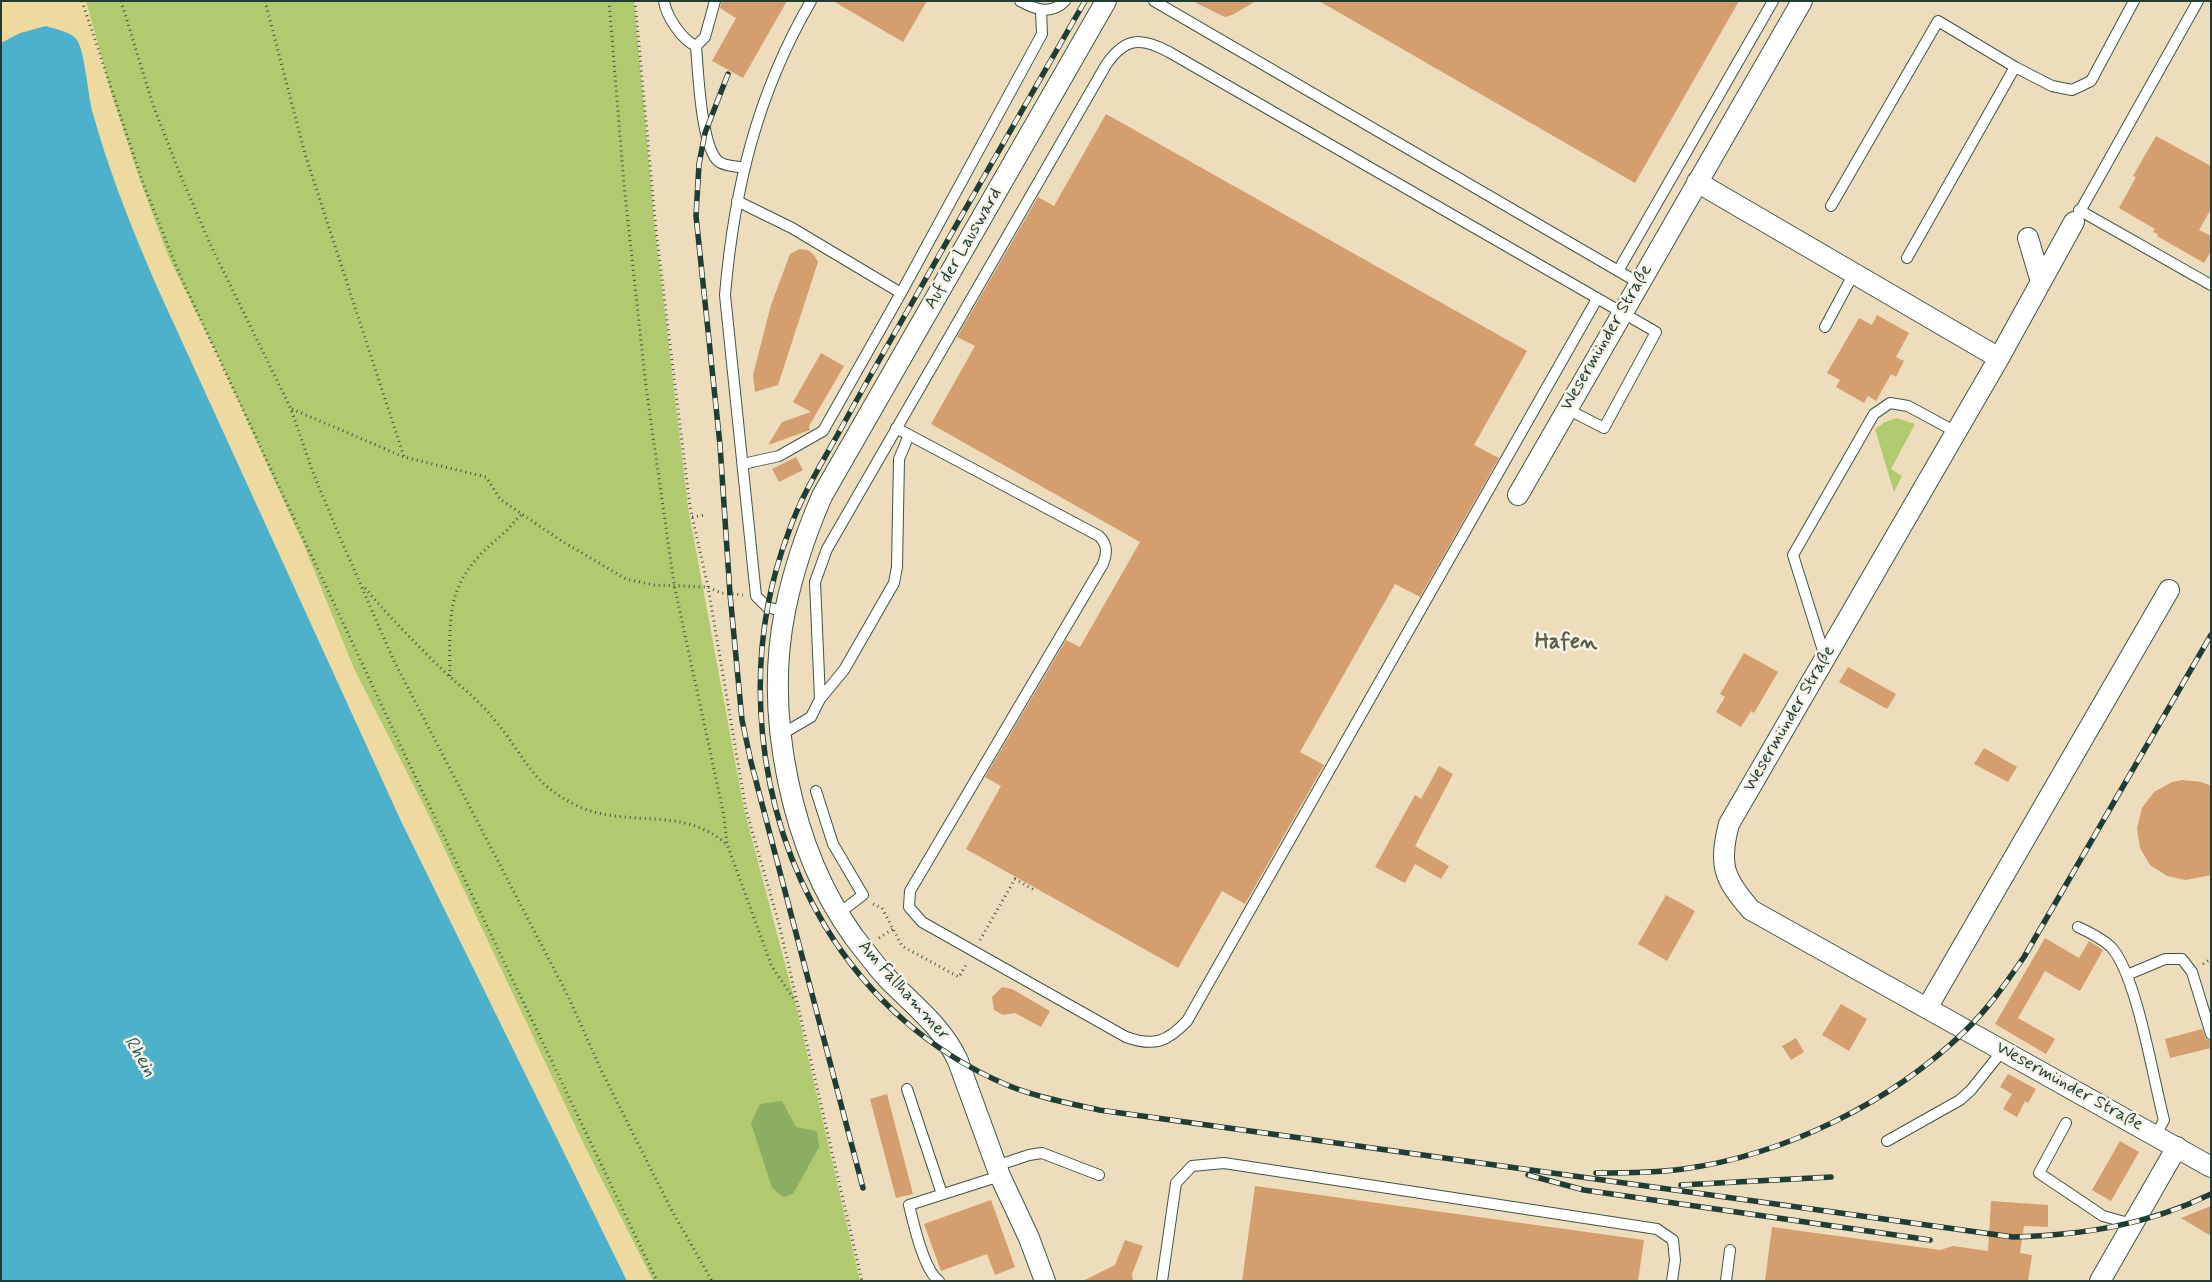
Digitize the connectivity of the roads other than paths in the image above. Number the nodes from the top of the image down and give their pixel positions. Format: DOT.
graph roads {
  1 [pos="664,1"];
  2 [pos="715,1"];
  3 [pos="811,1"];
  4 [pos="1020,1"];
  5 [pos="1065,1"];
  6 [pos="1106,1"];
  7 [pos="1154,1"];
  8 [pos="1773,1"];
  9 [pos="1802,1"];
  10 [pos="2134,1"];
  11 [pos="2198,1"];
  12 [pos="1171,5"];
  13 [pos="1041,10"];
  14 [pos="696,46"];
  15 [pos="2015,67"];
  16 [pos="744,168"];
  17 [pos="1697,182"];
  18 [pos="737,201"];
  19 [pos="1831,206"];
  20 [pos="2077,216"];
  21 [pos="2028,238"];
  22 [pos="1907,258"];
  23 [pos="1618,272"];
  24 [pos="1854,273"];
  25 [pos="2041,282"];
  26 [pos="1639,283"];
  27 [pos="2211,285"];
  28 [pos="901,293"];
  29 [pos="1597,299"];
  30 [pos="1621,313"];
  31 [pos="1825,327"];
  32 [pos="1999,358"];
  33 [pos="1567,409"];
  34 [pos="896,428"];
  35 [pos="1956,432"];
  36 [pos="909,435"];
  37 [pos="743,464"];
  38 [pos="1518,495"];
  39 [pos="822,496"];
  40 [pos="2169,590"];
  41 [pos="785,612"];
  42 [pos="1826,658"];
  43 [pos="820,699"];
  44 [pos="782,734"];
  45 [pos="816,791"];
  46 [pos="838,913"];
  47 [pos="2078,927"];
  48 [pos="2127,975"];
  49 [pos="1927,1008"];
  50 [pos="2211,1034"];
  51 [pos="2002,1050"];
  52 [pos="907,1089"];
  53 [pos="2066,1123"];
  54 [pos="2156,1135"];
  55 [pos="1888,1142"];
  56 [pos="2177,1147"];
  57 [pos="2210,1163"];
  58 [pos="998,1171"];
  59 [pos="1099,1175"];
  60 [pos="942,1194"];
  61 [pos="2132,1224"];
  62 [pos="1730,1250"];
  63 [pos="1043,1280"];
  64 [pos="939,1281"];
  65 [pos="1162,1281"];
  66 [pos="1672,1281"];
  67 [pos="1726,1281"];
  68 [pos="2100,1281"];
  1 -- 14 [label="lane"];
  2 -- 14 [label="lane"];
  3 -- 16 [label="lane"];
  4 -- 13 [label="lane"];
  5 -- 13 [label="lane"];
  6 -- 39 [label="street, Auf der Lausward"];
  7 -- 12 [label="lane"];
  8 -- 23 [label="lane"];
  9 -- 17 [label="street, Wesermünder Straße"];
  10 -- 15 [label="lane"];
  11 -- 20 [label="lane"];
  12 -- 23 [label="lane"];
  13 -- 28 [label="lane"];
  14 -- 16 [label="lane"];
  15 -- 19 [label="lane"];
  15 -- 22 [label="lane"];
  16 -- 18 [label="lane"];
  17 -- 24 [label="street"];
  17 -- 26 [label="street, Wesermünder Straße"];
  18 -- 28 [label="lane"];
  18 -- 37 [label="lane"];
  20 -- 25 [label="street, Wesermünder Straße"];
  20 -- 27 [label="lane"];
  21 -- 25 [label="street"];
  23 -- 26 [label="lane"];
  24 -- 31 [label="lane"];
  24 -- 32 [label="street"];
  25 -- 32 [label="street, Wesermünder Straße"];
  26 -- 30 [label="street, Wesermünder Straße"];
  28 -- 37 [label="lane"];
  29 -- 30 [label="lane"];
  29 -- 34 [label="lane"];
  29 -- 36 [label="lane"];
  30 -- 33 [label="street, Wesermünder Straße"];
  30 -- 33 [label="lane"];
  32 -- 35 [label="street, Wesermünder Straße"];
  33 -- 38 [label="street, Wesermünder Straße"];
  34 -- 36 [label="lane"];
  34 -- 43 [label="lane"];
  35 -- 42 [label="street, Wesermünder Straße"];
  35 -- 42 [label="lane"];
  36 -- 43 [label="lane"];
  37 -- 41 [label="lane"];
  39 -- 41 [label="street, Am Fallhammer"];
  40 -- 49 [label="street"];
  41 -- 44 [label="street, Am Fallhammer"];
  42 -- 49 [label="street, Wesermünder Straße"];
  43 -- 44 [label="lane"];
  44 -- 46 [label="street, Am Fallhammer"];
  45 -- 46 [label="lane"];
  46 -- 58 [label="street, Am Fallhammer"];
  47 -- 48 [label="lane"];
  48 -- 50 [label="lane"];
  48 -- 54 [label="lane"];
  49 -- 51 [label="street, Wesermünder Straße"];
  51 -- 54 [label="street, Wesermünder Straße"];
  51 -- 55 [label="lane"];
  52 -- 60 [label="lane"];
  53 -- 61 [label="lane"];
  54 -- 56 [label="street, Wesermünder Straße"];
  56 -- 57 [label="street, Wesermünder Straße"];
  56 -- 61 [label="street"];
  58 -- 59 [label="lane"];
  58 -- 60 [label="lane"];
  58 -- 63 [label="street, Am Fallhammer"];
  60 -- 64 [label="lane"];
  61 -- 68 [label="street"];
  62 -- 67 [label="lane"];
  65 -- 66 [label="lane"];
}
